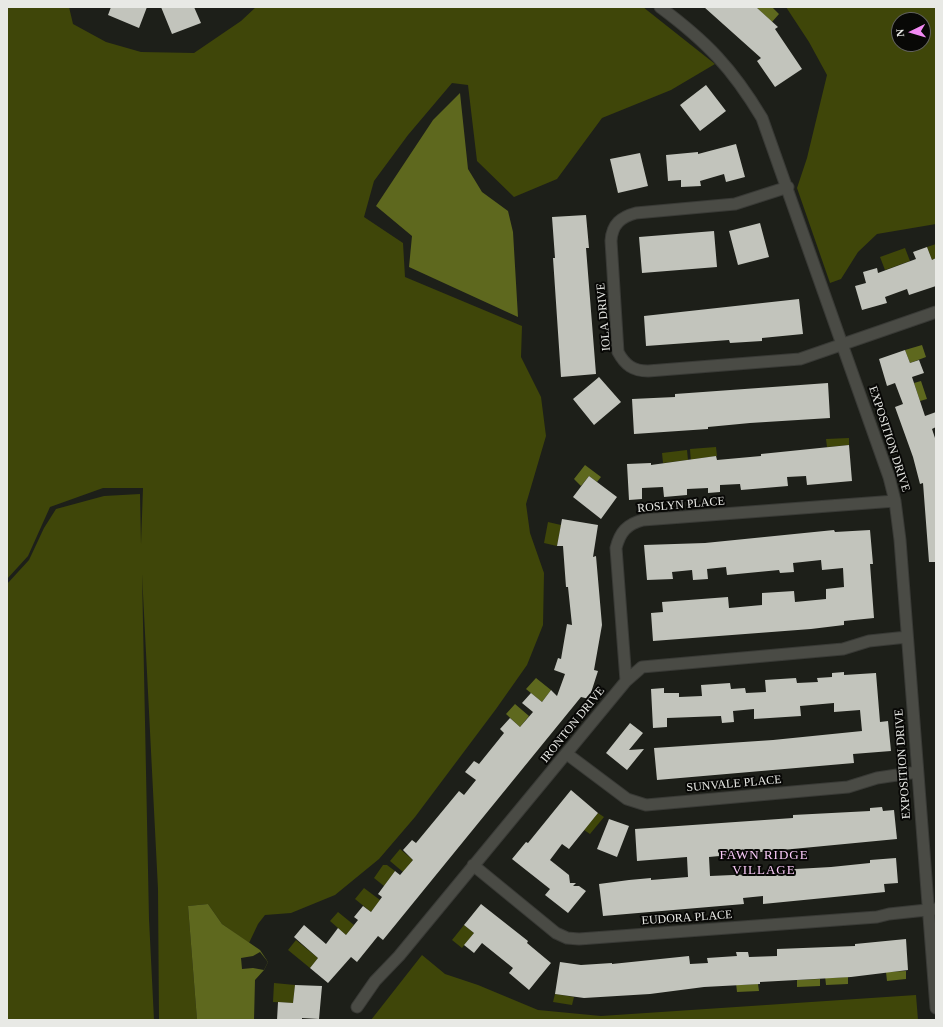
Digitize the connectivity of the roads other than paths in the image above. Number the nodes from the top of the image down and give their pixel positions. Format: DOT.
graph roads {
  1 [pos="660,7"];
  2 [pos="788,187"];
  3 [pos="936,312"];
  4 [pos="843,344"];
  5 [pos="895,501"];
  6 [pos="907,637"];
  7 [pos="626,681"];
  8 [pos="567,754"];
  9 [pos="917,772"];
  10 [pos="473,865"];
  11 [pos="932,910"];
  12 [pos="357,1007"];
  13 [pos="936,1008"];
  1 -- 2 [label="street, EXPOSITION DRIVE"];
  2 -- 4 [label="street, EXPOSITION DRIVE"];
  2 -- 4 [label="street, IOLA DRIVE"];
  3 -- 4 [label="street, IOLA DRIVE"];
  4 -- 5 [label="street, EXPOSITION DRIVE"];
  5 -- 6 [label="street, EXPOSITION DRIVE"];
  5 -- 7 [label="street, ROSLYN PLACE"];
  6 -- 7 [label="street, IRONTON DRIVE"];
  6 -- 9 [label="street, EXPOSITION DRIVE"];
  7 -- 8 [label="street, IRONTON DRIVE"];
  8 -- 9 [label="street, SUNVALE PLACE"];
  8 -- 10 [label="street, IRONTON DRIVE"];
  9 -- 11 [label="street, EXPOSITION DRIVE"];
  10 -- 11 [label="street, EUDORA PLACE"];
  10 -- 12 [label="street, IRONTON DRIVE"];
  11 -- 13 [label="street, EXPOSITION DRIVE"];
}
